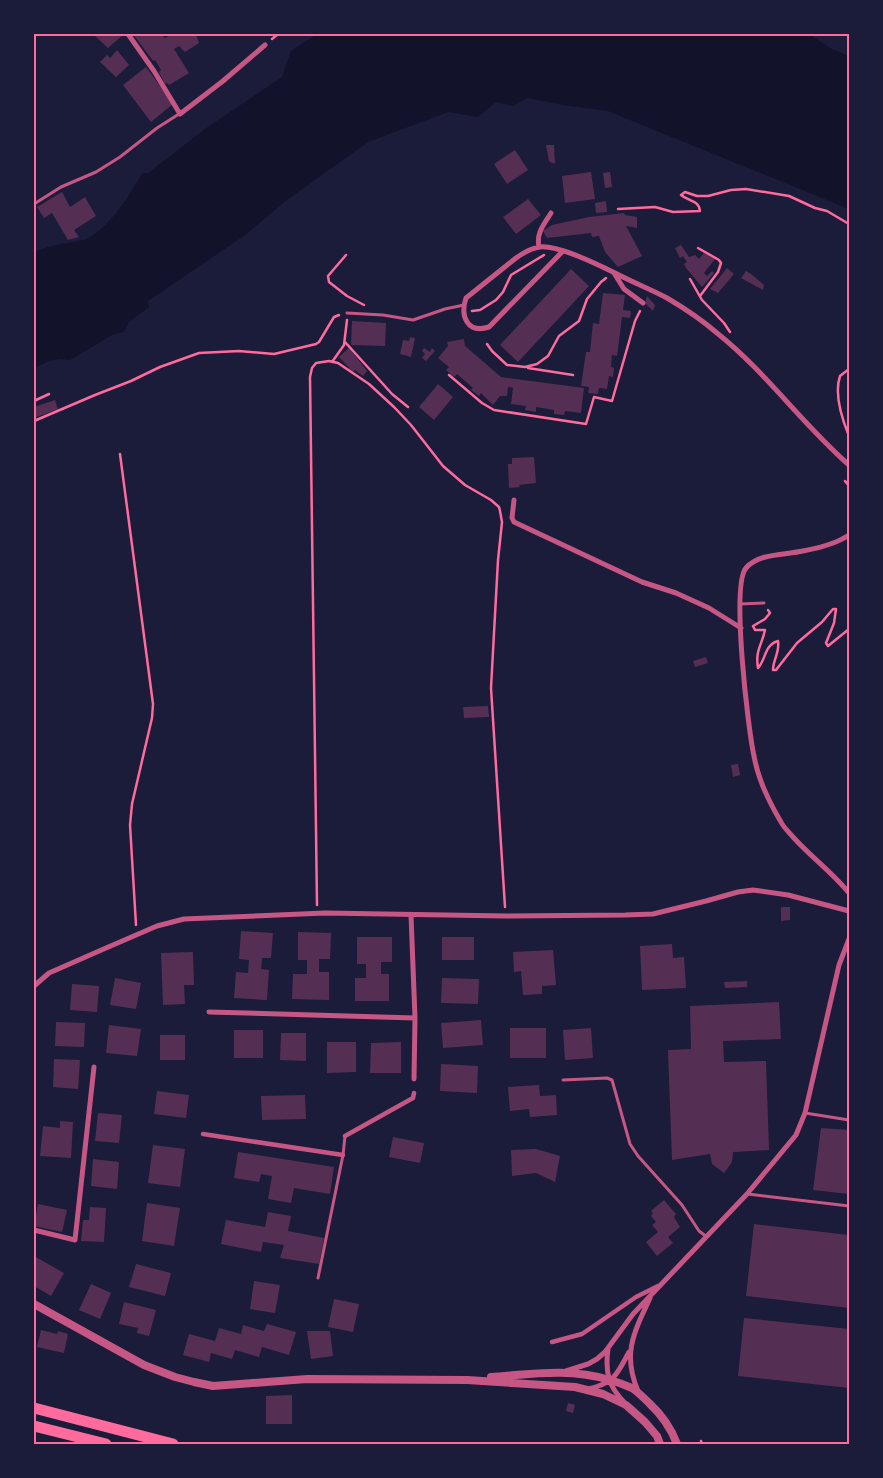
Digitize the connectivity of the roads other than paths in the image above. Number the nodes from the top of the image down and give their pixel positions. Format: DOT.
graph roads {
  1 [pos="128,34"];
  2 [pos="265,45"];
  3 [pos="180,114"];
  4 [pos="34,204"];
  5 [pos="551,213"];
  6 [pos="539,247"];
  7 [pos="562,252"];
  8 [pos="614,273"];
  9 [pos="643,303"];
  10 [pos="464,305"];
  11 [pos="348,313"];
  12 [pos="849,465"];
  13 [pos="514,500"];
  14 [pos="849,535"];
  15 [pos="764,603"];
  16 [pos="740,604"];
  17 [pos="741,628"];
  18 [pos="849,893"];
  19 [pos="849,911"];
  20 [pos="412,915"];
  21 [pos="849,939"];
  22 [pos="34,986"];
  23 [pos="209,1012"];
  24 [pos="415,1018"];
  25 [pos="94,1067"];
  26 [pos="414,1078"];
  27 [pos="563,1080"];
  28 [pos="414,1093"];
  29 [pos="805,1113"];
  30 [pos="849,1120"];
  31 [pos="204,1134"];
  32 [pos="345,1136"];
  33 [pos="343,1155"];
  34 [pos="747,1194"];
  35 [pos="849,1206"];
  36 [pos="34,1230"];
  37 [pos="707,1237"];
  38 [pos="318,1278"];
  39 [pos="659,1286"];
  40 [pos="34,1304"];
  41 [pos="552,1342"];
  42 [pos="608,1348"];
  43 [pos="631,1348"];
  44 [pos="563,1372"];
  45 [pos="467,1380"];
  46 [pos="610,1380"];
  47 [pos="587,1389"];
  48 [pos="639,1394"];
  49 [pos="626,1405"];
  50 [pos="34,1408"];
  51 [pos="34,1426"];
  52 [pos="106,1444"];
  53 [pos="173,1444"];
  54 [pos="660,1444"];
  55 [pos="677,1444"];
  1 -- 3 [label="street"];
  2 -- 3 [label="street"];
  3 -- 4 [label="lane"];
  5 -- 6 [label="street"];
  6 -- 7 [label="street"];
  6 -- 10 [label="street"];
  7 -- 8 [label="street"];
  7 -- 10 [label="street"];
  8 -- 9 [label="street"];
  8 -- 12 [label="street"];
  10 -- 11 [label="lane"];
  13 -- 17 [label="street"];
  14 -- 16 [label="street"];
  15 -- 16 [label="lane"];
  16 -- 17 [label="street"];
  17 -- 18 [label="street"];
  19 -- 20 [label="street"];
  20 -- 22 [label="street"];
  20 -- 24 [label="street"];
  21 -- 29 [label="street"];
  23 -- 24 [label="street"];
  24 -- 26 [label="street"];
  25 -- 36 [label="street"];
  27 -- 37 [label="lane"];
  28 -- 32 [label="street"];
  29 -- 30 [label="lane"];
  29 -- 34 [label="street"];
  31 -- 33 [label="street"];
  32 -- 33 [label="lane"];
  33 -- 38 [label="lane"];
  34 -- 35 [label="lane"];
  34 -- 37 [label="street"];
  37 -- 39 [label="street"];
  39 -- 41 [label="street"];
  39 -- 42 [label="street"];
  39 -- 43 [label="street"];
  40 -- 45 [label="street"];
  42 -- 44 [label="street"];
  42 -- 46 [label="street"];
  43 -- 46 [label="street"];
  43 -- 48 [label="street"];
  44 -- 45 [label="street"];
  44 -- 46 [label="street"];
  45 -- 47 [label="street"];
  46 -- 47 [label="street"];
  46 -- 48 [label="street"];
  46 -- 49 [label="street"];
  47 -- 49 [label="street"];
  48 -- 55 [label="street"];
  49 -- 54 [label="street"];
  50 -- 53 [label="highway"];
  51 -- 52 [label="highway"];
}
